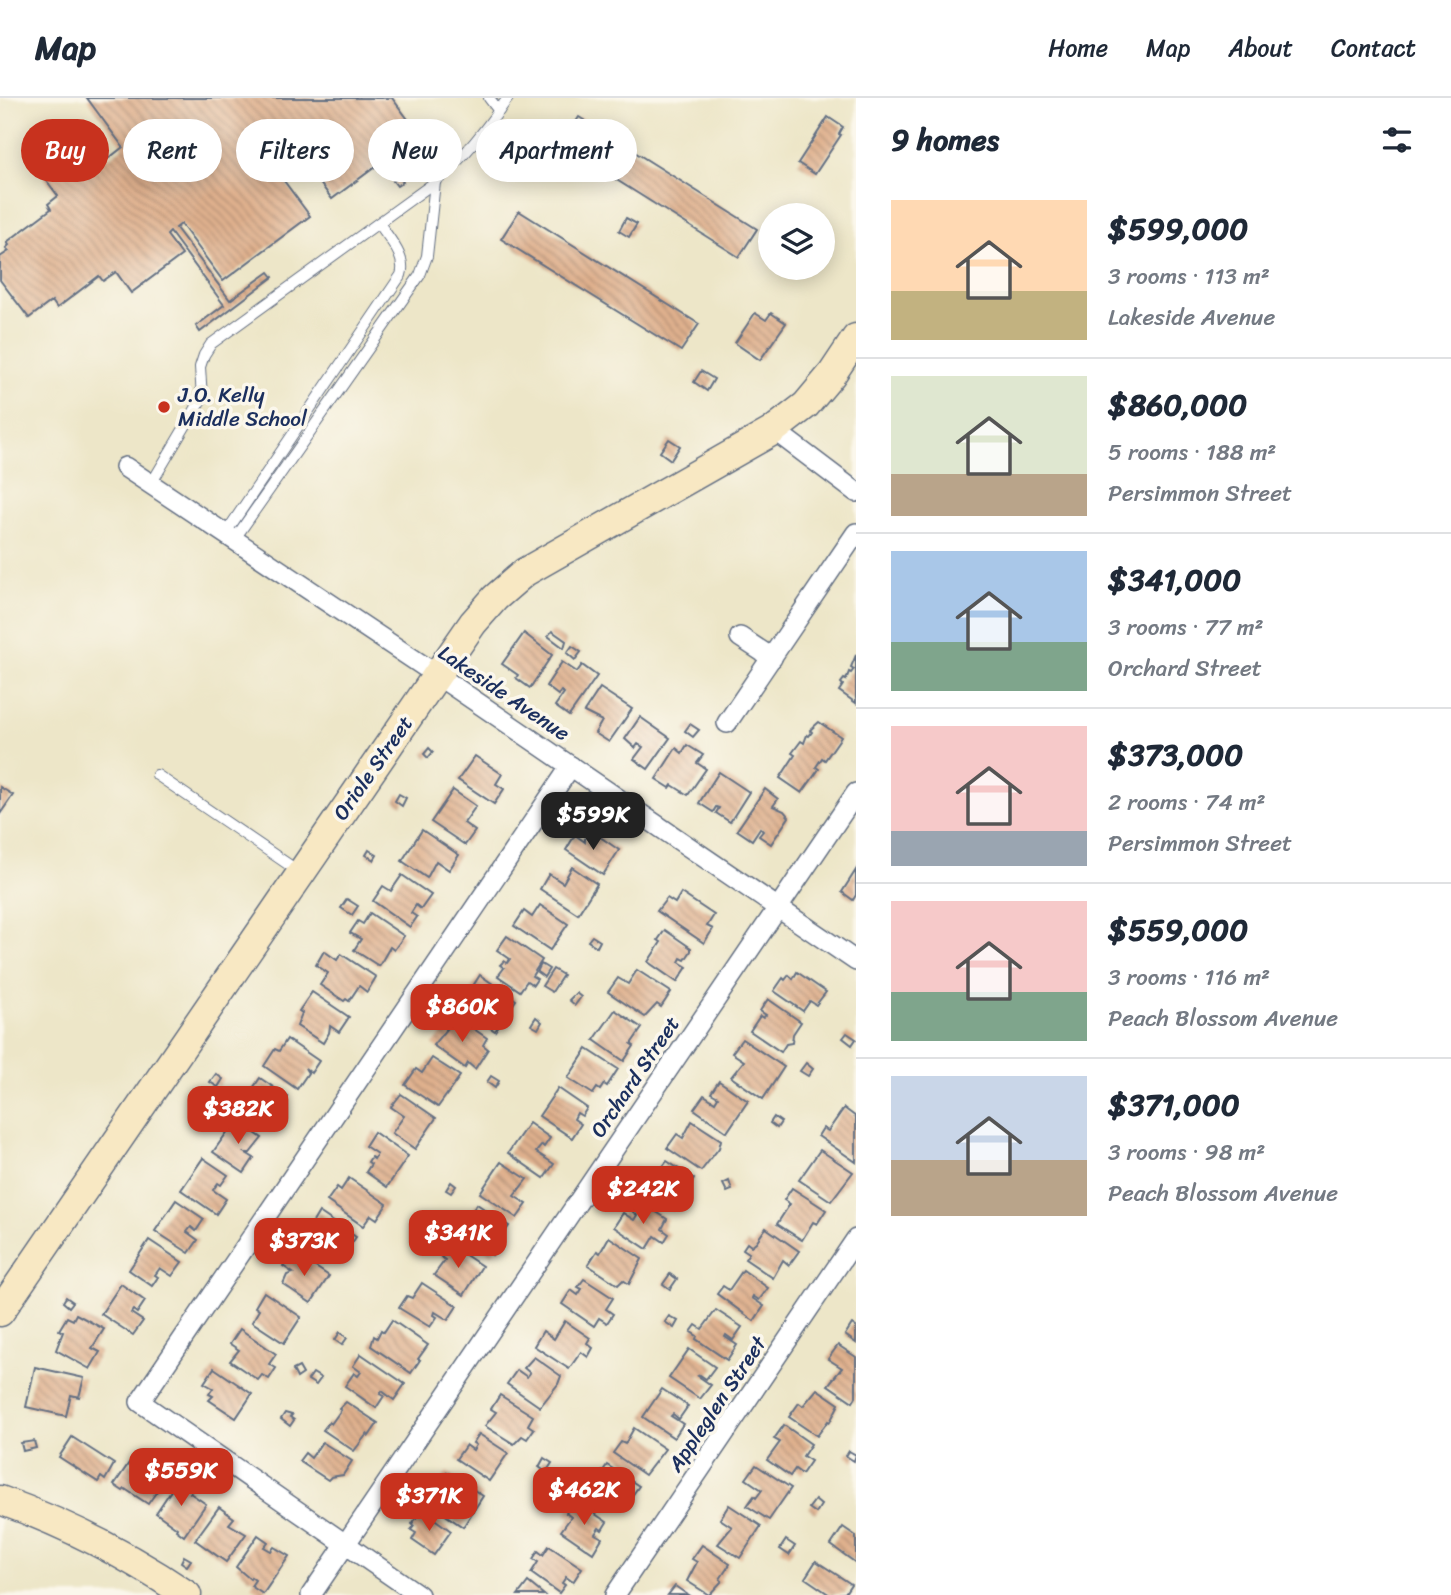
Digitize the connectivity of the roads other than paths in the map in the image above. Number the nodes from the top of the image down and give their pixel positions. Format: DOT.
graph roads {
  1 [pos="489,98"];
  2 [pos="508,98"];
  3 [pos="499,111"];
  4 [pos="462,156"];
  5 [pos="435,182"];
  6 [pos="379,223"];
  7 [pos="856,338"];
  8 [pos="775,429"];
  9 [pos="125,467"];
  10 [pos="151,484"];
  11 [pos="856,492"];
  12 [pos="856,533"];
  13 [pos="230,537"];
  14 [pos="740,637"];
  15 [pos="772,658"];
  16 [pos="438,675"];
  17 [pos="727,723"];
  18 [pos="570,766"];
  19 [pos="157,775"];
  20 [pos="856,793"];
  21 [pos="301,873"];
  22 [pos="777,908"];
  23 [pos="856,961"];
  24 [pos="856,1239"];
  25 [pos="0,1311"];
  26 [pos="0,1500"];
  27 [pos="346,1543"];
  28 [pos="187,1595"];
  29 [pos="311,1595"];
  30 [pos="419,1595"];
  31 [pos="615,1595"];
  1 -- 3 [label="lane"];
  2 -- 3 [label="lane"];
  3 -- 4 [label="lane"];
  5 -- 6 [label="lane"];
  5 -- 13 [label="lane"];
  6 -- 10 [label="lane"];
  6 -- 13 [label="lane"];
  7 -- 8 [label="street, Oriole Street"];
  8 -- 11 [label="street"];
  8 -- 16 [label="street, Oriole Street"];
  9 -- 10 [label="street, Lakeside Avenue"];
  10 -- 13 [label="street, Lakeside Avenue"];
  12 -- 15 [label="street"];
  13 -- 16 [label="street, Lakeside Avenue"];
  14 -- 15 [label="street"];
  15 -- 17 [label="street"];
  16 -- 18 [label="street, Lakeside Avenue"];
  16 -- 21 [label="street, Oriole Street"];
  18 -- 22 [label="street, Lakeside Avenue"];
  18 -- 27 [label="street"];
  19 -- 21 [label="lane"];
  20 -- 22 [label="street, Orchard Street"];
  21 -- 25 [label="street, Oriole Street"];
  22 -- 23 [label="street, Lakeside Avenue"];
  22 -- 27 [label="street, Orchard Street"];
  24 -- 31 [label="street, Appleglen Street"];
  26 -- 28 [label="street"];
  27 -- 29 [label="street, Orchard Street"];
  27 -- 30 [label="street"];
}
